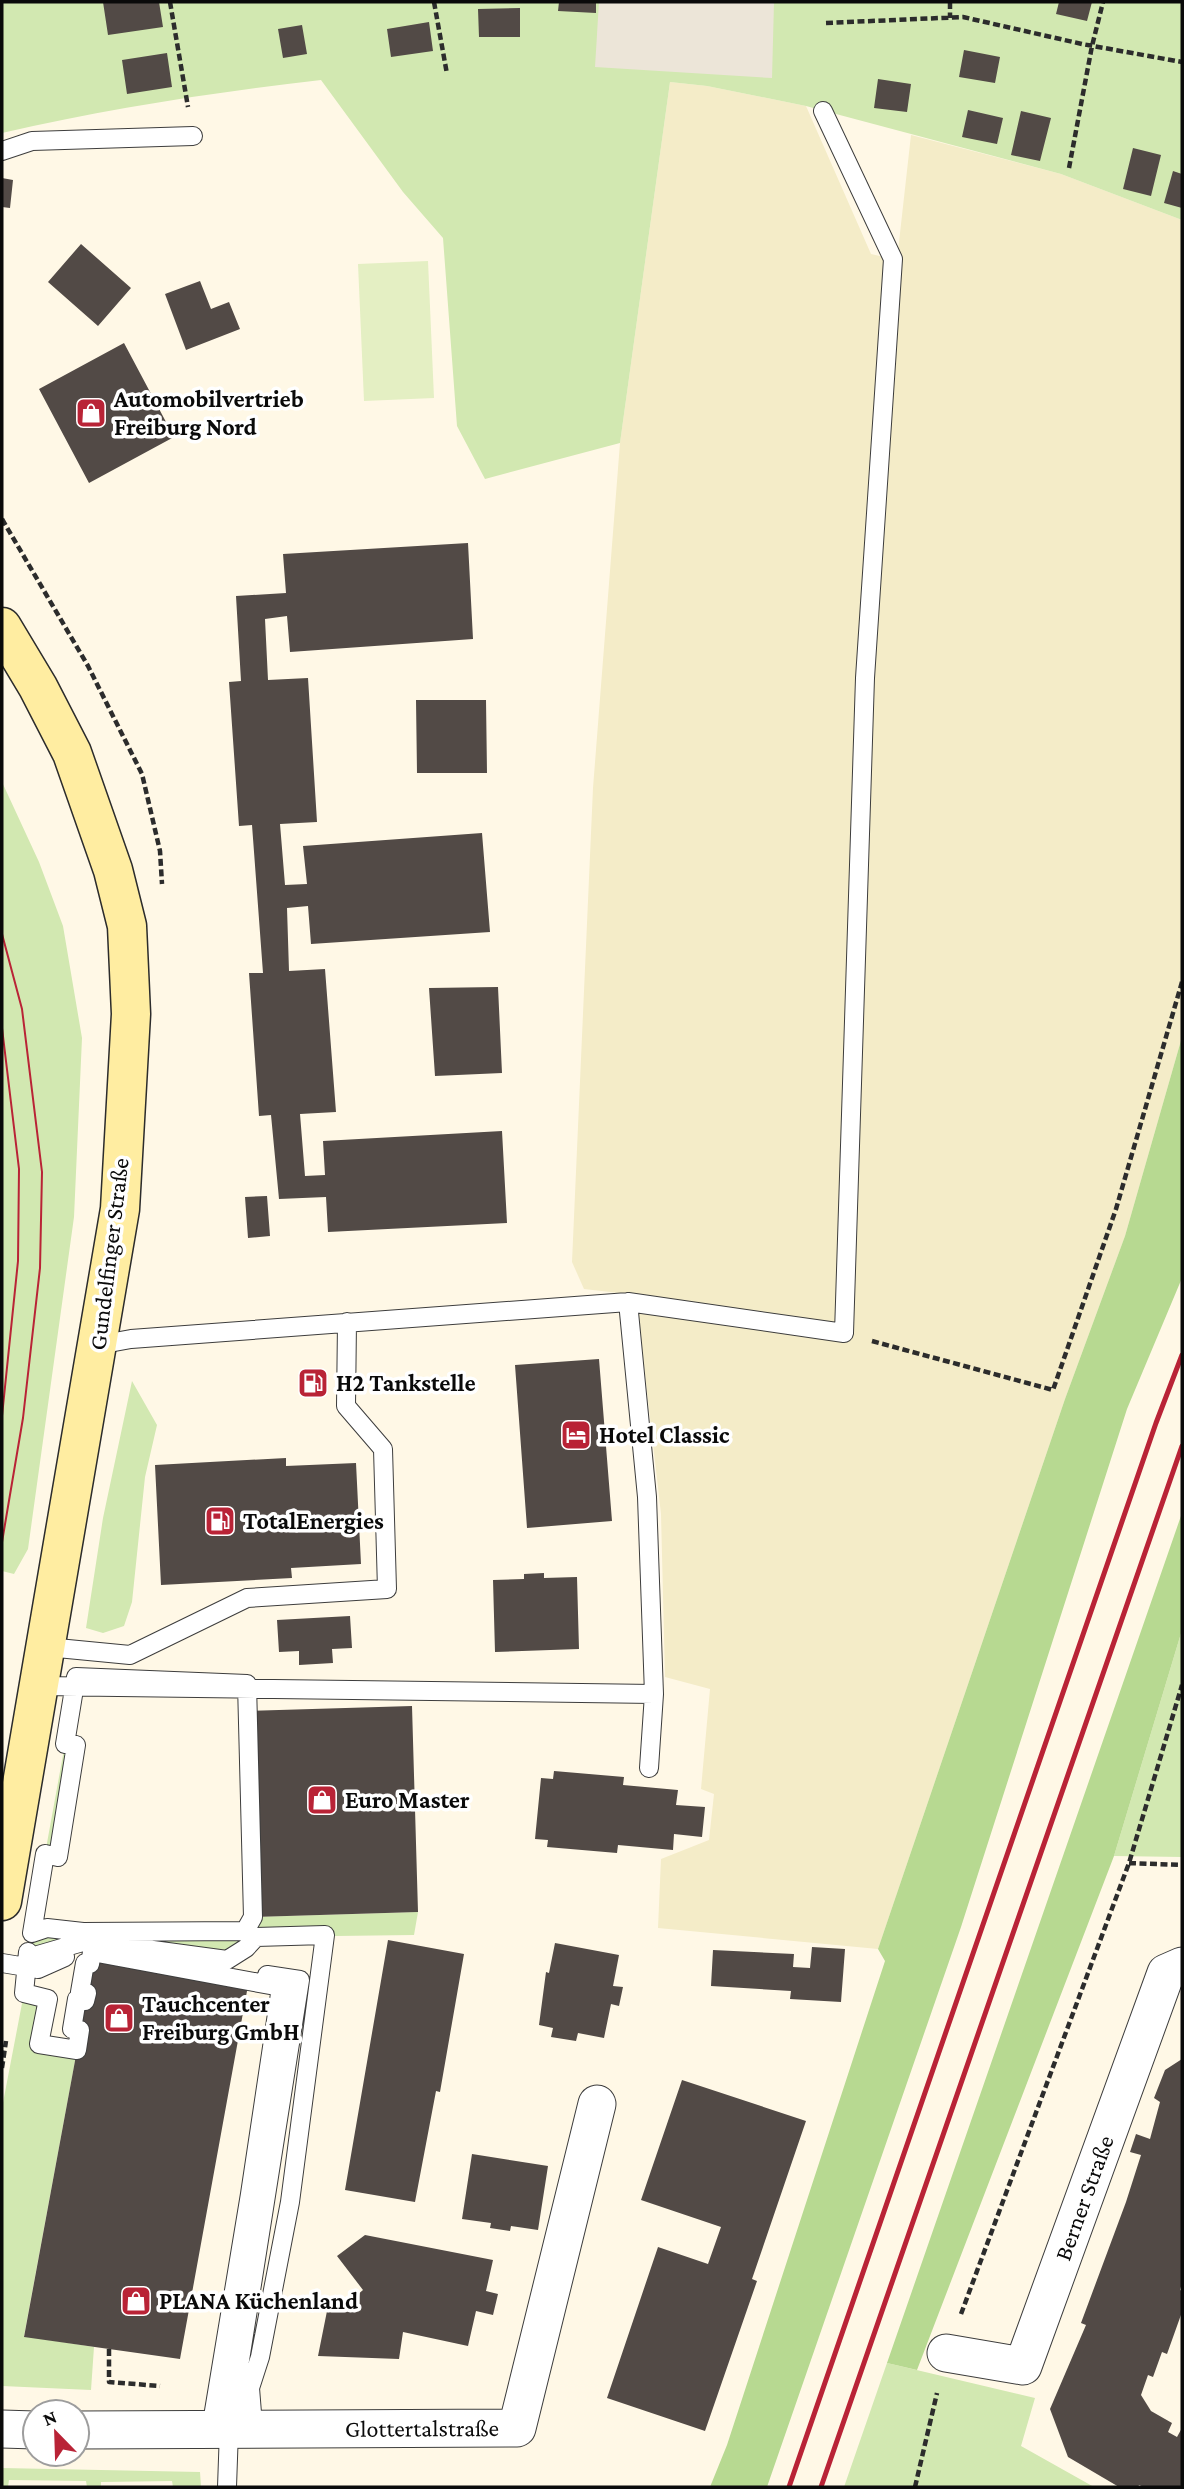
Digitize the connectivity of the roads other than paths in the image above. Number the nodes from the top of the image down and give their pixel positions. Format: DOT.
graph roads {
  1 [pos="823,111"];
  2 [pos="193,136"];
  3 [pos="2,150"];
  4 [pos="2,626"];
  5 [pos="628,1302"];
  6 [pos="347,1322"];
  7 [pos="98,1345"];
  8 [pos="47,1647"];
  9 [pos="57,1686"];
  10 [pos="248,1689"];
  11 [pos="654,1694"];
  12 [pos="649,1768"];
  13 [pos="15,1894"];
  14 [pos="2,1963"];
  15 [pos="1182,1966"];
  16 [pos="27,1967"];
  17 [pos="597,2104"];
  18 [pos="946,2353"];
  19 [pos="231,2421"];
  20 [pos="2,2429"];
  21 [pos="91,2429"];
  22 [pos="21,2430"];
  23 [pos="227,2487"];
  1 -- 5 [label="lane"];
  2 -- 3 [label="lane"];
  4 -- 7 [label="street, Gundelfinger Straße"];
  5 -- 6 [label="lane"];
  5 -- 11 [label="lane"];
  6 -- 7 [label="lane"];
  6 -- 8 [label="lane"];
  7 -- 8 [label="street, Gundelfinger Straße"];
  8 -- 9 [label="street, Gundelfinger Straße"];
  9 -- 10 [label="lane"];
  9 -- 13 [label="street, Gundelfinger Straße"];
  10 -- 11 [label="lane"];
  10 -- 13 [label="lane"];
  11 -- 12 [label="lane"];
  14 -- 16 [label="lane"];
  15 -- 18 [label="street, Berner Straße"];
  16 -- 19 [label="lane"];
  16 -- 19 [label="lane"];
  16 -- 19 [label="lane"];
  17 -- 19 [label="street, Glottertalstraße"];
  19 -- 21 [label="street, Glottertalstraße"];
  19 -- 23 [label="lane"];
  20 -- 22 [label="street"];
}
